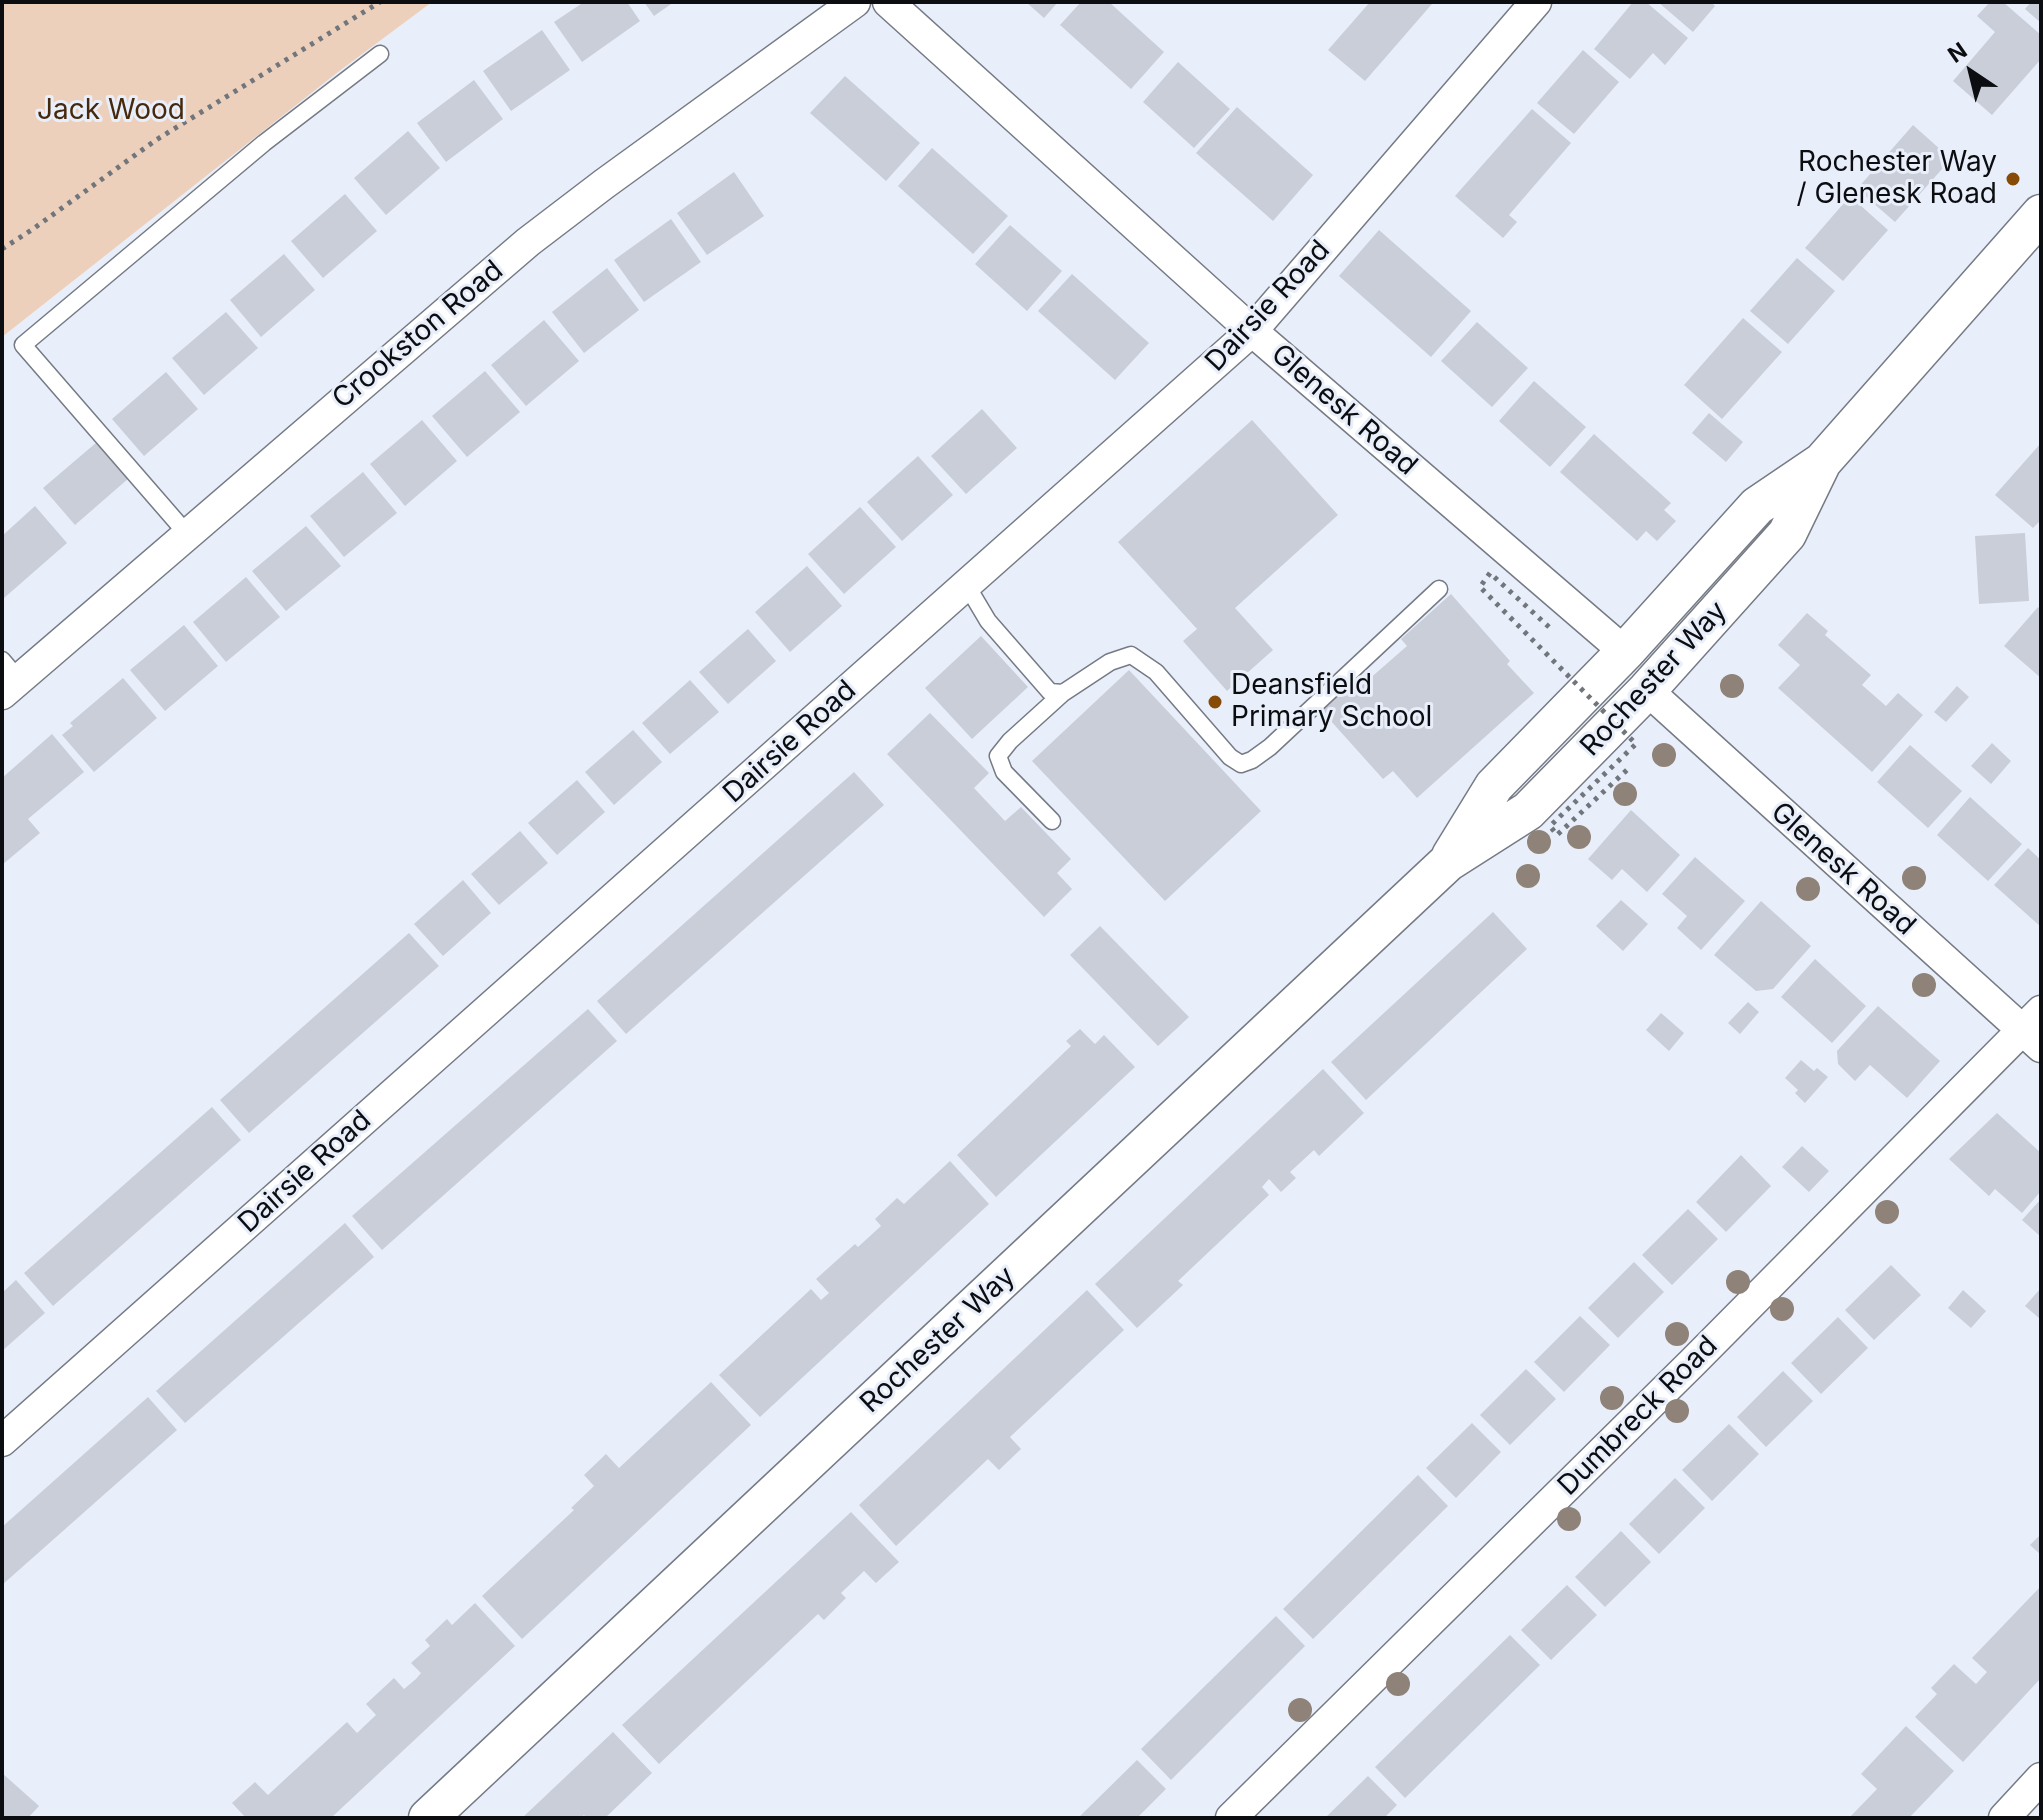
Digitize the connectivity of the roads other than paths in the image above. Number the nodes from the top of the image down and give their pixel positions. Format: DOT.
graph roads {
  1 [pos="855,2"];
  2 [pos="888,2"];
  3 [pos="1536,2"];
  4 [pos="380,54"];
  5 [pos="2041,214"];
  6 [pos="1252,331"];
  7 [pos="1822,462"];
  8 [pos="188,535"];
  9 [pos="966,584"];
  10 [pos="1439,589"];
  11 [pos="1625,652"];
  12 [pos="8,678"];
  13 [pos="1647,690"];
  14 [pos="1063,693"];
  15 [pos="1052,821"];
  16 [pos="1448,862"];
  17 [pos="2035,1030"];
  18 [pos="2,1441"];
  19 [pos="2041,1778"];
  20 [pos="428,1818"];
  21 [pos="1231,1818"];
  22 [pos="2004,1818"];
  1 -- 8 [label="street, Crookston Road"];
  2 -- 6 [label="street, Glenesk Road"];
  3 -- 6 [label="street, Dairsie Road"];
  4 -- 8 [label="lane"];
  5 -- 7 [label="street, Rochester Way"];
  6 -- 9 [label="street, Dairsie Road"];
  6 -- 11 [label="street, Glenesk Road"];
  7 -- 11 [label="street, Rochester Way"];
  7 -- 13 [label="street, Rochester Way"];
  8 -- 12 [label="street, Crookston Road"];
  9 -- 14 [label="lane"];
  9 -- 18 [label="street, Dairsie Road"];
  10 -- 14 [label="lane"];
  11 -- 16 [label="street, Rochester Way"];
  13 -- 16 [label="street, Rochester Way"];
  13 -- 17 [label="street, Glenesk Road"];
  14 -- 15 [label="lane"];
  16 -- 20 [label="street, Rochester Way"];
  17 -- 21 [label="street, Dumbreck Road"];
  19 -- 22 [label="street"];
}
